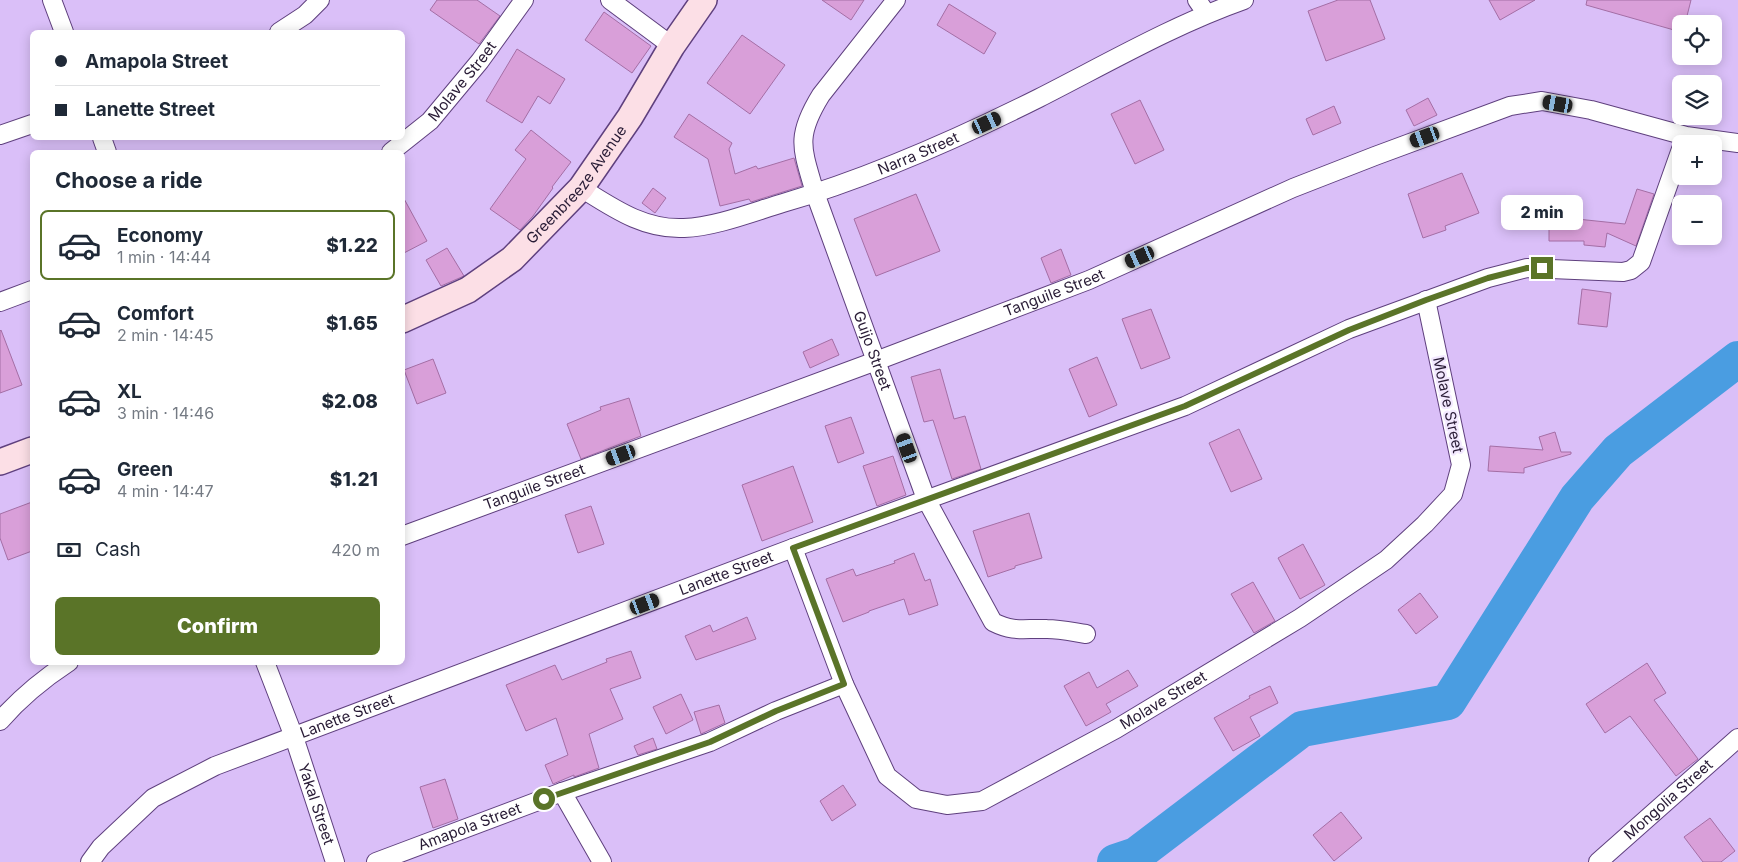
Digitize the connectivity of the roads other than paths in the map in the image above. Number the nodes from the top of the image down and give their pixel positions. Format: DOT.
graph roads {
  1 [pos="52,0"];
  2 [pos="320,0"];
  3 [pos="524,0"];
  4 [pos="610,0"];
  5 [pos="704,0"];
  6 [pos="896,0"];
  7 [pos="1244,0"];
  8 [pos="1202,7"];
  9 [pos="63,30"];
  10 [pos="282,30"];
  11 [pos="672,46"];
  12 [pos="30,125"];
  13 [pos="0,135"];
  14 [pos="1672,139"];
  15 [pos="1722,143"];
  16 [pos="1738,143"];
  17 [pos="394,150"];
  18 [pos="1672,174"];
  19 [pos="581,188"];
  20 [pos="816,194"];
  21 [pos="30,291"];
  22 [pos="1426,300"];
  23 [pos="0,302"];
  24 [pos="405,319"];
  25 [pos="876,361"];
  26 [pos="30,451"];
  27 [pos="0,462"];
  28 [pos="926,500"];
  29 [pos="405,535"];
  30 [pos="793,548"];
  31 [pos="1086,634"];
  32 [pos="65,665"];
  33 [pos="266,665"];
  34 [pos="844,684"];
  35 [pos="0,721"];
  36 [pos="294,736"];
  37 [pos="1738,738"];
  38 [pos="562,792"];
  39 [pos="90,862"];
  40 [pos="335,862"];
  41 [pos="376,862"];
  42 [pos="602,862"];
  43 [pos="1598,862"];
  1 -- 9 [label="street"];
  2 -- 10 [label="street"];
  3 -- 17 [label="street, Molave Street"];
  4 -- 11 [label="street"];
  5 -- 11 [label="street, Greenbreeze Avenue"];
  6 -- 20 [label="street, Guijo Street"];
  7 -- 8 [label="street, Narra Street"];
  8 -- 20 [label="street, Narra Street"];
  11 -- 19 [label="street, Greenbreeze Avenue"];
  12 -- 13 [label="street"];
  14 -- 25 [label="street, Tanguile Street"];
  15 -- 16 [label="street, Tanguile Street"];
  18 -- 22 [label="street, Lanette Street"];
  19 -- 20 [label="street, Narra Street"];
  19 -- 24 [label="street, Greenbreeze Avenue"];
  20 -- 25 [label="street, Guijo Street"];
  21 -- 23 [label="street"];
  22 -- 28 [label="street, Lanette Street"];
  22 -- 34 [label="street, Molave Street"];
  25 -- 28 [label="street, Guijo Street"];
  25 -- 29 [label="street, Tanguile Street"];
  26 -- 27 [label="street"];
  28 -- 30 [label="street, Lanette Street"];
  28 -- 31 [label="street, Guijo Street"];
  30 -- 34 [label="street, Molave Street"];
  30 -- 36 [label="street, Lanette Street"];
  32 -- 35 [label="street"];
  33 -- 36 [label="street, Yakal Street"];
  34 -- 38 [label="street, Amapola Street"];
  36 -- 39 [label="street, Lanette Street"];
  36 -- 40 [label="street, Yakal Street"];
  37 -- 43 [label="street, Mongolia Street"];
  38 -- 41 [label="street, Amapola Street"];
  38 -- 42 [label="street"];
}
